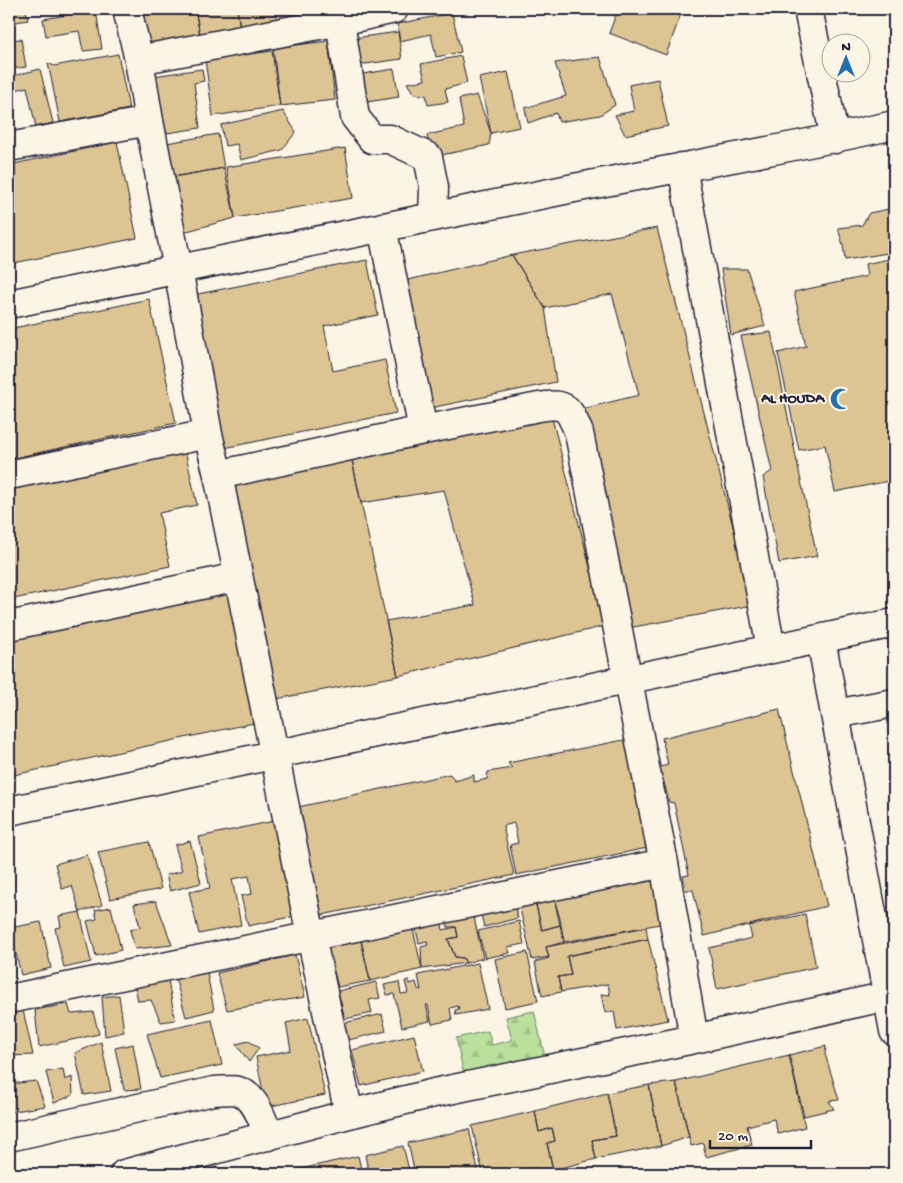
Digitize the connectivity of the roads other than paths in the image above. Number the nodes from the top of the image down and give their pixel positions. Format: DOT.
graph roads {
  1 [pos="127,9"];
  2 [pos="394,9"];
  3 [pos="808,9"];
  4 [pos="340,20"];
  5 [pos="139,60"];
  6 [pos="148,120"];
  7 [pos="894,125"];
  8 [pos="835,138"];
  9 [pos="9,147"];
  10 [pos="682,167"];
  11 [pos="433,216"];
  12 [pos="382,227"];
  13 [pos="178,269"];
  14 [pos="9,304"];
  15 [pos="423,430"];
  16 [pos="208,434"];
  17 [pos="218,474"];
  18 [pos="9,475"];
  19 [pos="238,577"];
  20 [pos="894,623"];
  21 [pos="9,626"];
  22 [pos="821,639"];
  23 [pos="771,649"];
  24 [pos="628,680"];
  25 [pos="894,703"];
  26 [pos="835,714"];
  27 [pos="274,754"];
  28 [pos="9,810"];
  29 [pos="664,863"];
  30 [pos="311,936"];
  31 [pos="888,996"];
  32 [pos="9,999"];
  33 [pos="894,1031"];
  34 [pos="694,1039"];
  35 [pos="349,1114"];
  36 [pos="269,1136"];
  37 [pos="9,1137"];
  38 [pos="124,1174"];
  1 -- 5 [label="street"];
  2 -- 4 [label="street"];
  3 -- 8 [label="street"];
  4 -- 5 [label="street"];
  4 -- 11 [label="street"];
  5 -- 6 [label="street"];
  6 -- 9 [label="street"];
  6 -- 13 [label="street"];
  7 -- 8 [label="street"];
  8 -- 10 [label="street"];
  10 -- 11 [label="street"];
  10 -- 23 [label="street"];
  11 -- 12 [label="street"];
  12 -- 13 [label="street"];
  12 -- 15 [label="street"];
  13 -- 14 [label="street"];
  13 -- 16 [label="street"];
  15 -- 17 [label="street"];
  15 -- 24 [label="street"];
  16 -- 17 [label="street"];
  16 -- 18 [label="street"];
  17 -- 19 [label="street"];
  19 -- 21 [label="street"];
  19 -- 27 [label="street"];
  20 -- 22 [label="street"];
  22 -- 23 [label="street"];
  22 -- 26 [label="street"];
  23 -- 24 [label="street"];
  24 -- 27 [label="street"];
  24 -- 29 [label="street"];
  25 -- 26 [label="street"];
  26 -- 31 [label="street"];
  27 -- 28 [label="street"];
  27 -- 30 [label="street"];
  29 -- 30 [label="street"];
  29 -- 34 [label="street"];
  30 -- 32 [label="street"];
  30 -- 35 [label="street"];
  31 -- 33 [label="street"];
  31 -- 34 [label="street"];
  34 -- 35 [label="street"];
  35 -- 36 [label="street"];
  36 -- 37 [label="street"];
  36 -- 38 [label="street"];
}
